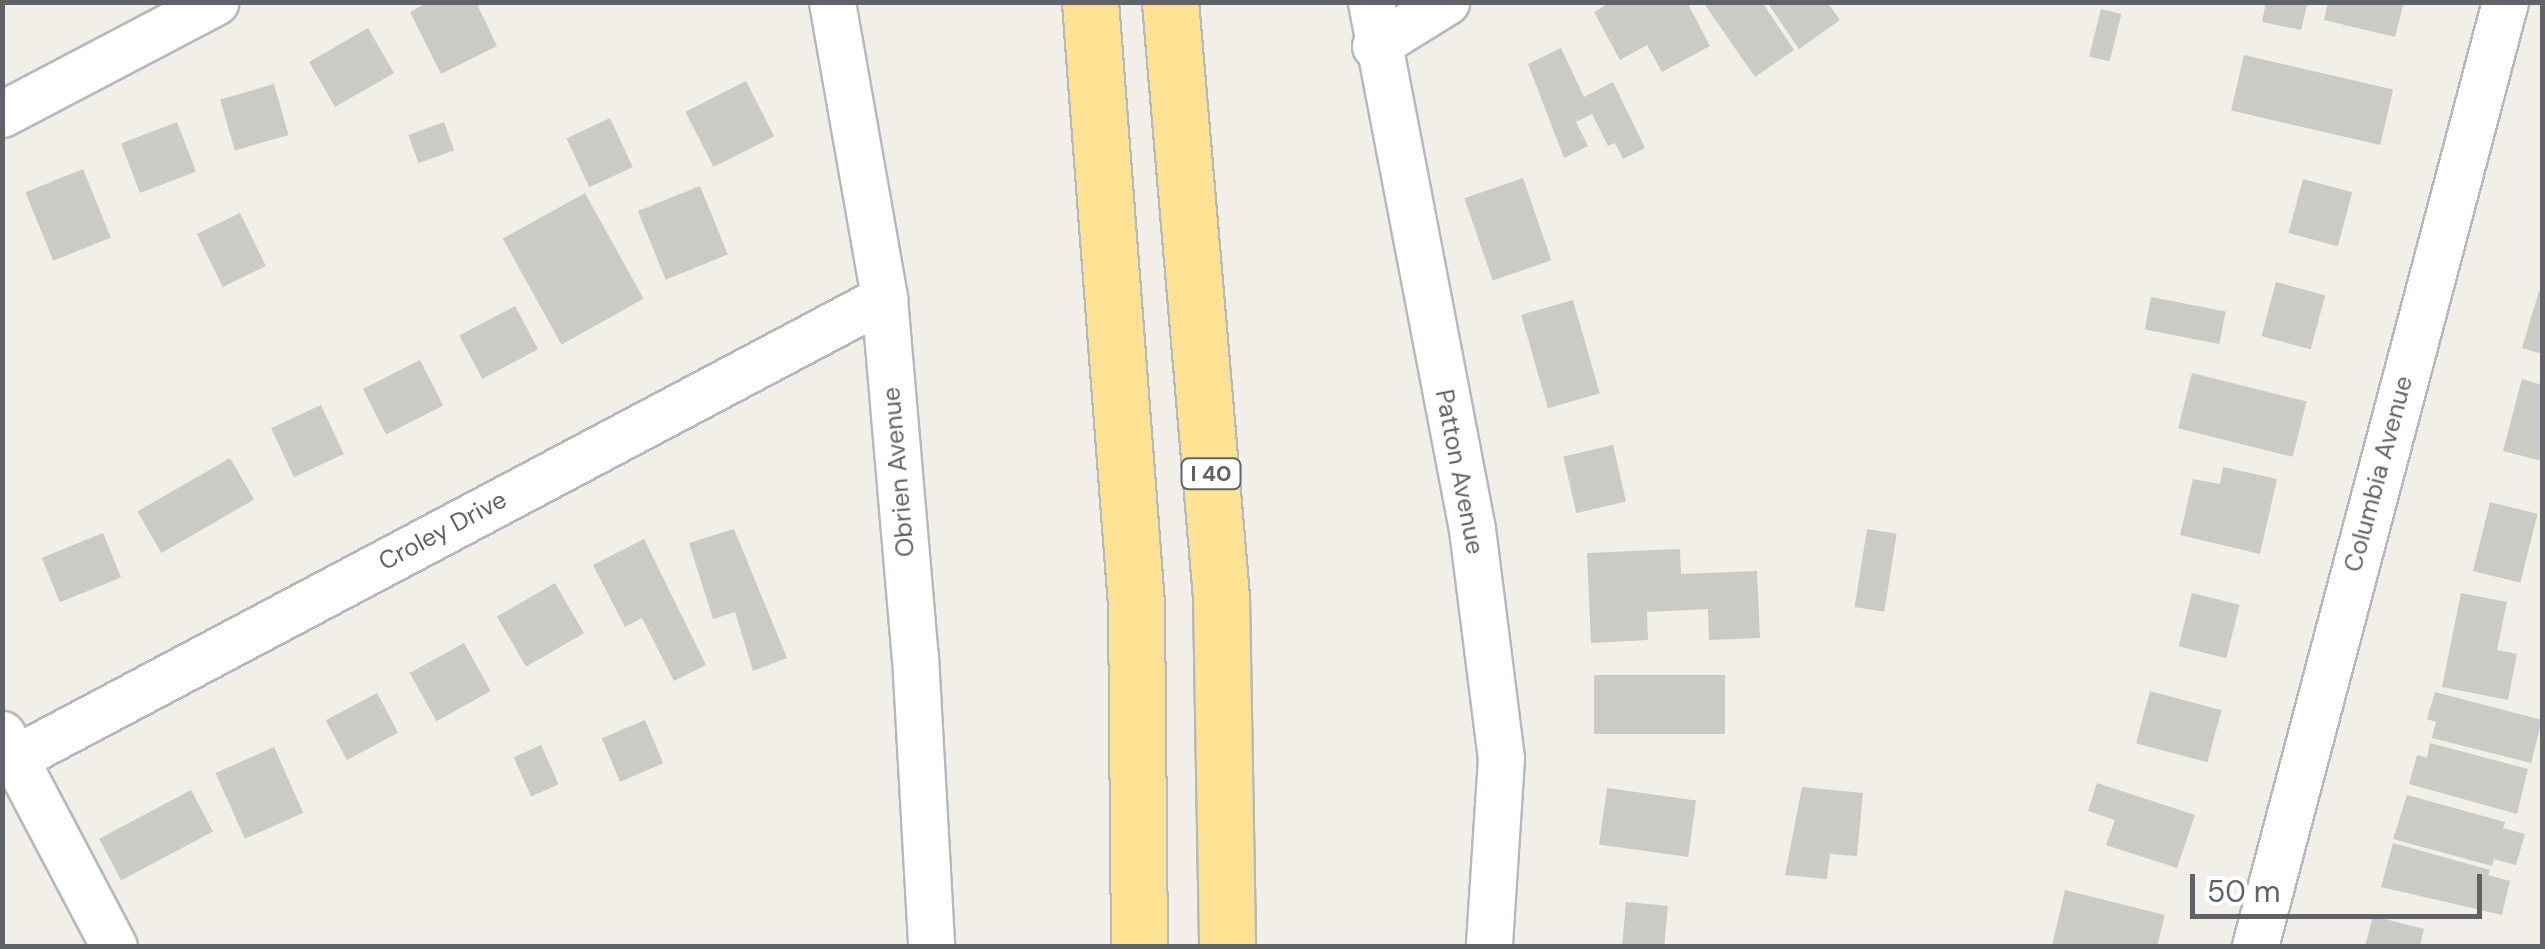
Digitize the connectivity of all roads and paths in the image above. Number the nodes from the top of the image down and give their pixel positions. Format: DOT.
graph roads {
  1 [pos="215,2"];
  2 [pos="832,2"];
  3 [pos="1090,2"];
  4 [pos="1170,2"];
  5 [pos="1446,2"];
  6 [pos="2505,2"];
  7 [pos="1373,24"];
  8 [pos="2,114"];
  9 [pos="884,298"];
  10 [pos="7,752"];
  11 [pos="114,946"];
  12 [pos="930,946"];
  13 [pos="1139,946"];
  14 [pos="1227,946"];
  15 [pos="1488,946"];
  16 [pos="2254,946"];
  1 -- 8 [label="street"];
  2 -- 9 [label="street, Obrien Avenue"];
  3 -- 13 [label="highway"];
  4 -- 14 [label="highway, I 40"];
  5 -- 7 [label="street"];
  6 -- 16 [label="street, Columbia Avenue"];
  7 -- 15 [label="street, Patton Avenue"];
  9 -- 10 [label="street, Croley Drive"];
  9 -- 12 [label="street, Obrien Avenue"];
  10 -- 11 [label="street"];
}
